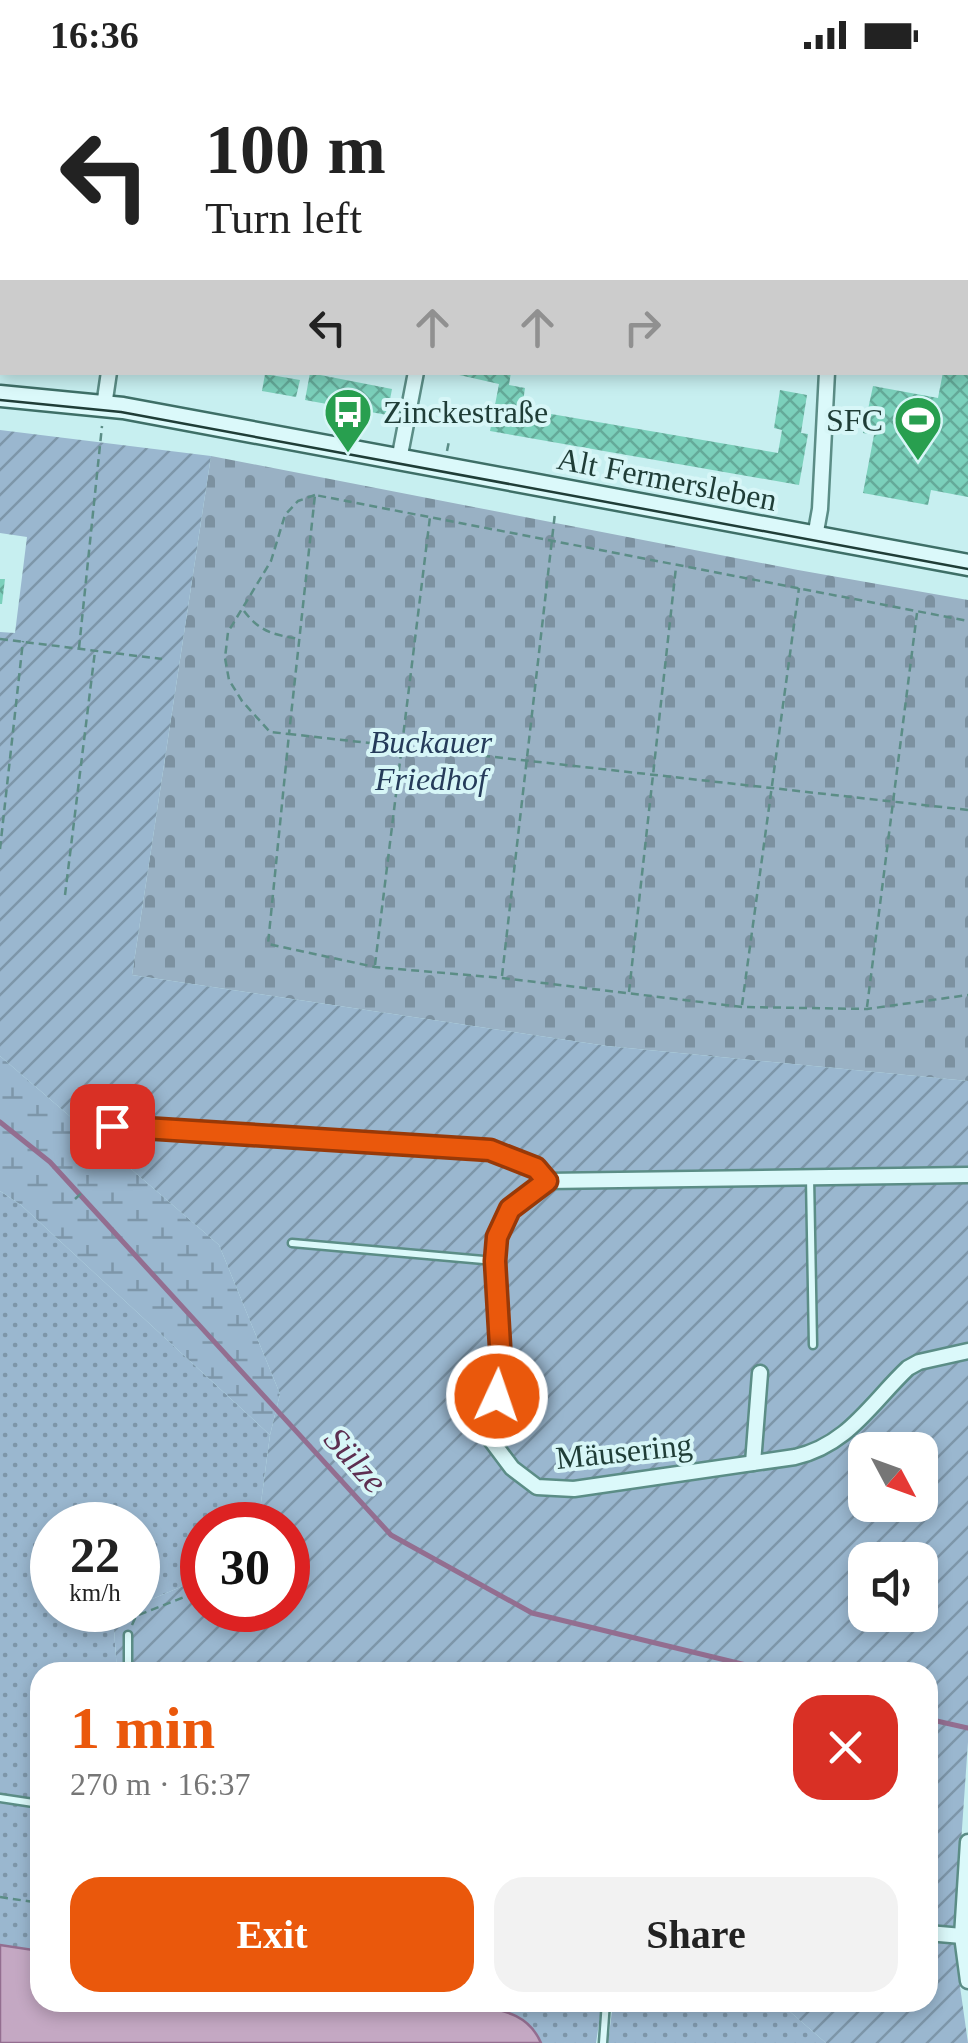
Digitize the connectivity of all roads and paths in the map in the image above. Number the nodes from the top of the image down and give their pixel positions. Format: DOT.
graph roads {
  1 [pos="109,375"];
  2 [pos="415,375"];
  3 [pos="826,375"];
  4 [pos="0,396"];
  5 [pos="104,406"];
  6 [pos="399,460"];
  7 [pos="316,495"];
  8 [pos="555,513"];
  9 [pos="430,517"];
  10 [pos="815,537"];
  11 [pos="550,540"];
  12 [pos="676,565"];
  13 [pos="968,565"];
  14 [pos="799,588"];
  15 [pos="243,610"];
  16 [pos="917,612"];
  17 [pos="968,621"];
  18 [pos="0,639"];
  19 [pos="300,640"];
  20 [pos="22,641"];
  21 [pos="79,648"];
  22 [pos="95,650"];
  23 [pos="162,659"];
  24 [pos="289,734"];
  25 [pos="402,747"];
  26 [pos="526,761"];
  27 [pos="653,775"];
  28 [pos="772,788"];
  29 [pos="893,802"];
  30 [pos="968,810"];
  31 [pos="0,849"];
  32 [pos="66,895"];
  33 [pos="375,967"];
  34 [pos="502,978"];
  35 [pos="629,993"];
  36 [pos="968,994"];
  37 [pos="742,1006"];
  38 [pos="867,1009"];
  39 [pos="112,1126"];
  40 [pos="968,1175"];
  41 [pos="810,1177"];
  42 [pos="547,1181"];
  43 [pos="84,1191"];
  44 [pos="75,1199"];
  45 [pos="292,1243"];
  46 [pos="495,1261"];
  47 [pos="813,1345"];
  48 [pos="968,1351"];
  49 [pos="760,1373"];
  50 [pos="753,1463"];
  51 [pos="180,1599"];
  52 [pos="128,1636"];
  53 [pos="128,1662"];
  54 [pos="0,1798"];
  55 [pos="30,1802"];
  56 [pos="968,1842"];
  57 [pos="0,1897"];
  58 [pos="30,1902"];
  59 [pos="938,1934"];
  60 [pos="962,1936"];
  61 [pos="968,1981"];
  62 [pos="602,2012"];
  63 [pos="606,2013"];
  64 [pos="603,2043"];
  1 -- 5 [label="street"];
  2 -- 6 [label="street"];
  3 -- 10 [label="street"];
  4 -- 5 [label="main road, Alt Fermersleben"];
  5 -- 6 [label="main road, Alt Fermersleben"];
  5 -- 21 [label="path"];
  6 -- 10 [label="main road, Alt Fermersleben"];
  7 -- 9 [label="path"];
  7 -- 15 [label="path"];
  7 -- 19 [label="path"];
  8 -- 11 [label="path"];
  9 -- 11 [label="path"];
  9 -- 25 [label="path"];
  10 -- 13 [label="main road, Alt Fermersleben"];
  11 -- 12 [label="path"];
  11 -- 26 [label="path"];
  12 -- 14 [label="path"];
  12 -- 27 [label="path"];
  14 -- 16 [label="path"];
  14 -- 28 [label="path"];
  15 -- 19 [label="path"];
  15 -- 24 [label="path"];
  16 -- 17 [label="path"];
  16 -- 29 [label="path"];
  18 -- 20 [label="path"];
  19 -- 24 [label="path"];
  20 -- 21 [label="path"];
  20 -- 31 [label="path"];
  21 -- 22 [label="path"];
  22 -- 23 [label="path"];
  22 -- 32 [label="path"];
  24 -- 25 [label="path"];
  24 -- 33 [label="path"];
  25 -- 26 [label="path"];
  25 -- 33 [label="path"];
  26 -- 27 [label="path"];
  26 -- 34 [label="path"];
  27 -- 28 [label="path"];
  27 -- 35 [label="path"];
  28 -- 29 [label="path"];
  28 -- 37 [label="path"];
  29 -- 30 [label="path"];
  29 -- 38 [label="path"];
  33 -- 34 [label="path"];
  34 -- 35 [label="path"];
  35 -- 37 [label="path"];
  36 -- 38 [label="path"];
  37 -- 38 [label="path"];
  39 -- 42 [label="lane"];
  40 -- 41 [label="street"];
  41 -- 42 [label="street"];
  41 -- 47 [label="lane"];
  42 -- 46 [label="street, Mäusering"];
  43 -- 44 [label="path"];
  45 -- 46 [label="lane"];
  46 -- 50 [label="street, Mäusering"];
  48 -- 50 [label="street, Mäusering"];
  49 -- 50 [label="street"];
  51 -- 52 [label="path"];
  52 -- 53 [label="lane"];
  54 -- 55 [label="lane"];
  56 -- 60 [label="street"];
  57 -- 58 [label="path"];
  59 -- 60 [label="street"];
  60 -- 61 [label="street"];
  62 -- 63 [label="path"];
  63 -- 64 [label="lane"];
}
